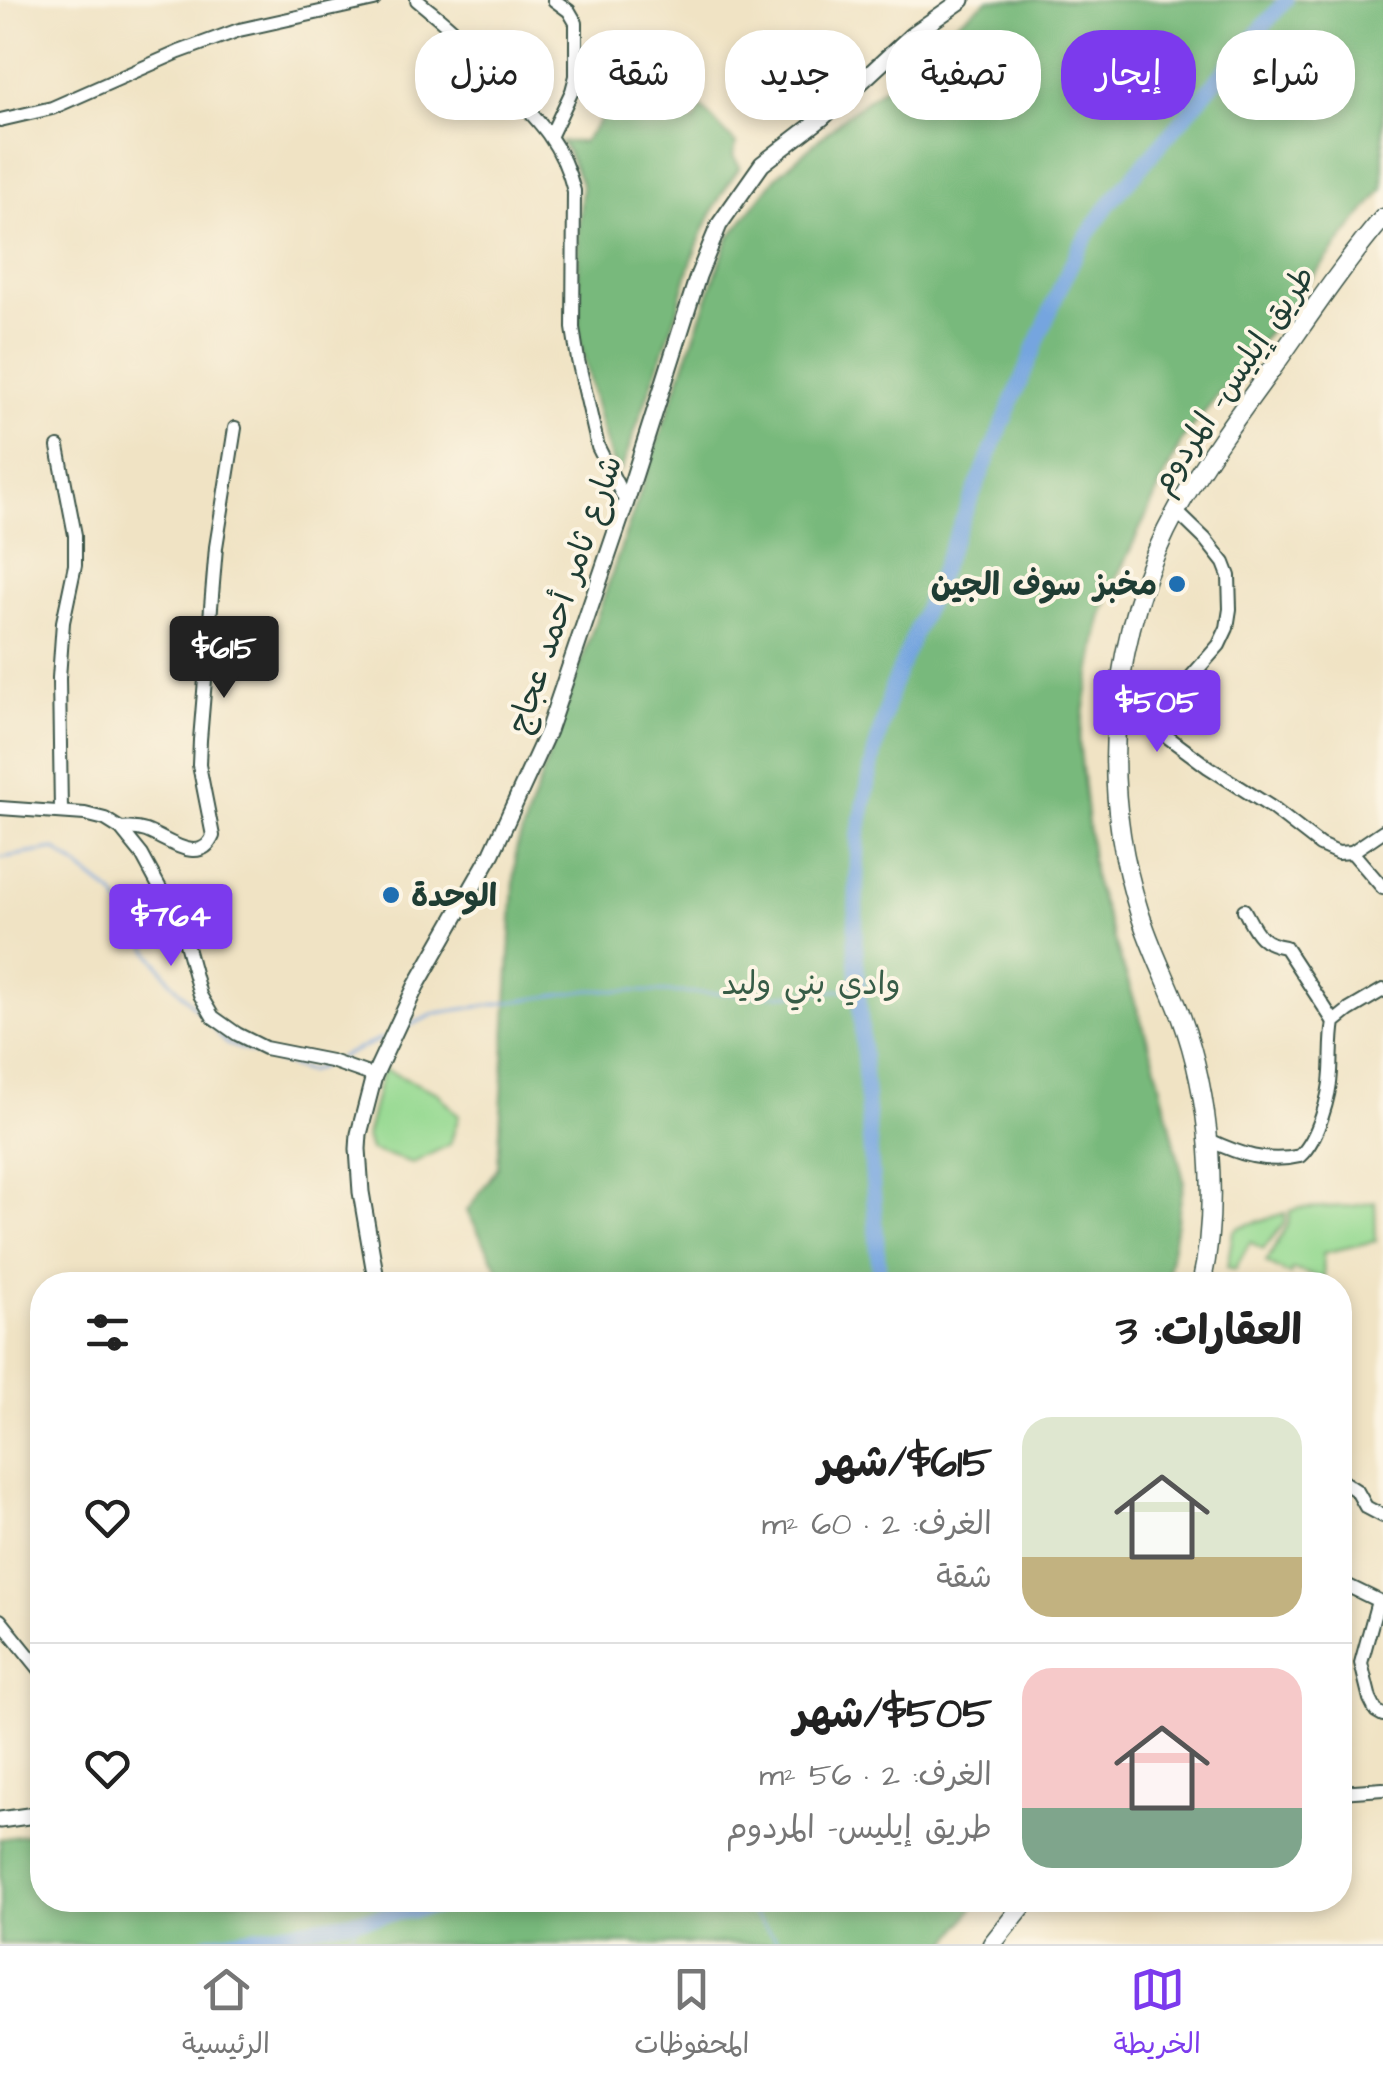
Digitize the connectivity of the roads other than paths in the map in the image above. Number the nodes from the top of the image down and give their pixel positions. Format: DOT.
graph roads {
  1 [pos="374,0"];
  2 [pos="417,0"];
  3 [pos="554,0"];
  4 [pos="962,0"];
  5 [pos="0,120"];
  6 [pos="551,134"];
  7 [pos="1383,218"];
  8 [pos="235,428"];
  9 [pos="58,447"];
  10 [pos="626,502"];
  11 [pos="1176,511"];
  12 [pos="0,808"];
  13 [pos="60,811"];
  14 [pos="120,829"];
  15 [pos="1383,832"];
  16 [pos="1352,852"];
  17 [pos="1383,888"];
  18 [pos="1244,910"];
  19 [pos="1383,990"];
  20 [pos="1334,1022"];
  21 [pos="374,1076"];
  22 [pos="1209,1140"];
  23 [pos="375,1272"];
  24 [pos="1202,1272"];
  25 [pos="1352,1487"];
  26 [pos="1383,1516"];
  27 [pos="1352,1588"];
  28 [pos="1381,1602"];
  29 [pos="0,1620"];
  30 [pos="30,1657"];
  31 [pos="1383,1715"];
  32 [pos="1383,1789"];
  33 [pos="1352,1791"];
  34 [pos="30,1816"];
  35 [pos="0,1820"];
  36 [pos="1017,1912"];
  37 [pos="992,1944"];
  1 -- 5 [label="street"];
  2 -- 6 [label="street"];
  3 -- 6 [label="street"];
  4 -- 10 [label="main road, شارع ثامر أحمد عجاج"];
  6 -- 10 [label="street"];
  7 -- 11 [label="highway, طريق إيليس- المردوم"];
  8 -- 14 [label="street"];
  9 -- 13 [label="street"];
  10 -- 21 [label="main road, شارع ثامر أحمد عجاج"];
  11 -- 16 [label="street"];
  11 -- 22 [label="highway, طريق إيليس- المردوم"];
  12 -- 13 [label="street"];
  13 -- 14 [label="street"];
  14 -- 21 [label="street"];
  15 -- 16 [label="street"];
  16 -- 17 [label="street"];
  18 -- 20 [label="street"];
  19 -- 20 [label="street"];
  20 -- 22 [label="street"];
  21 -- 23 [label="main road, شارع ثامر أحمد عجاج"];
  22 -- 24 [label="highway, طريق إيليس- المردوم"];
  25 -- 26 [label="street"];
  27 -- 28 [label="street"];
  28 -- 31 [label="street"];
  29 -- 30 [label="street"];
  32 -- 33 [label="street"];
  34 -- 35 [label="main road"];
  36 -- 37 [label="highway"];
}
